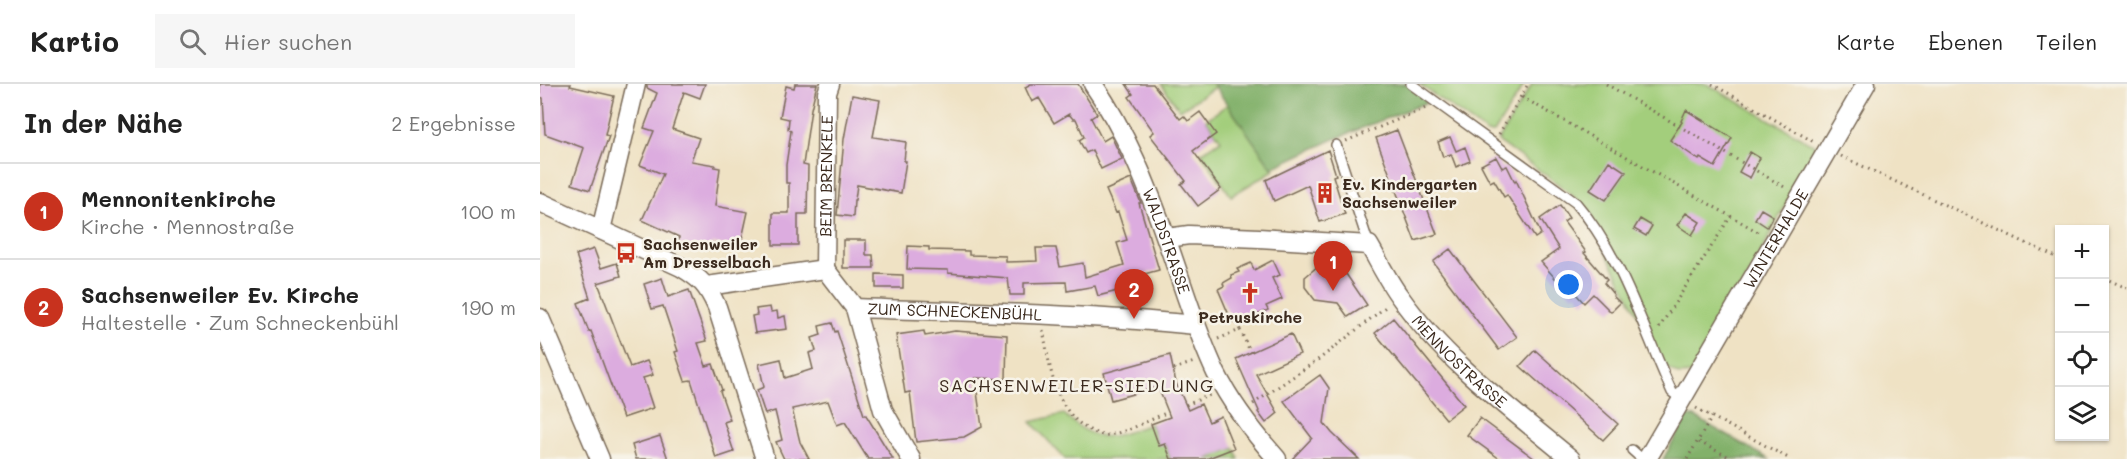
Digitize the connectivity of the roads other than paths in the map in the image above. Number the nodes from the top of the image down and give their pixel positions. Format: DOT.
graph roads {
  1 [pos="830,84"];
  2 [pos="1094,84"];
  3 [pos="1411,84"];
  4 [pos="1866,84"];
  5 [pos="636,87"];
  6 [pos="1336,145"];
  7 [pos="540,202"];
  8 [pos="601,230"];
  9 [pos="1167,238"];
  10 [pos="1369,245"];
  11 [pos="825,269"];
  12 [pos="707,286"];
  13 [pos="855,308"];
  14 [pos="540,318"];
  15 [pos="1196,325"];
  16 [pos="1683,395"];
  17 [pos="1639,455"];
  18 [pos="600,459"];
  19 [pos="765,459"];
  20 [pos="911,459"];
  21 [pos="1277,459"];
  22 [pos="1571,459"];
  23 [pos="1642,459"];
  1 -- 11 [label="street, BEIM BRENKELE"];
  2 -- 9 [label="street, WALDSTRASSE"];
  3 -- 16 [label="lane"];
  4 -- 16 [label="street, WINTERHALDE"];
  5 -- 8 [label="street"];
  6 -- 10 [label="lane, MENNOSTRASSE"];
  7 -- 8 [label="street"];
  8 -- 12 [label="street"];
  9 -- 10 [label="street"];
  9 -- 15 [label="street, WALDSTRASSE"];
  10 -- 22 [label="street, MENNOSTRASSE"];
  11 -- 12 [label="street"];
  11 -- 13 [label="street, ZUM SCHNECKENBÜHL"];
  12 -- 19 [label="street"];
  13 -- 15 [label="street, ZUM SCHNECKENBÜHL"];
  13 -- 20 [label="street"];
  14 -- 18 [label="street"];
  15 -- 21 [label="street, WALDSTRASSE"];
  16 -- 17 [label="street, WINTERHALDE"];
  17 -- 23 [label="lane"];
}
